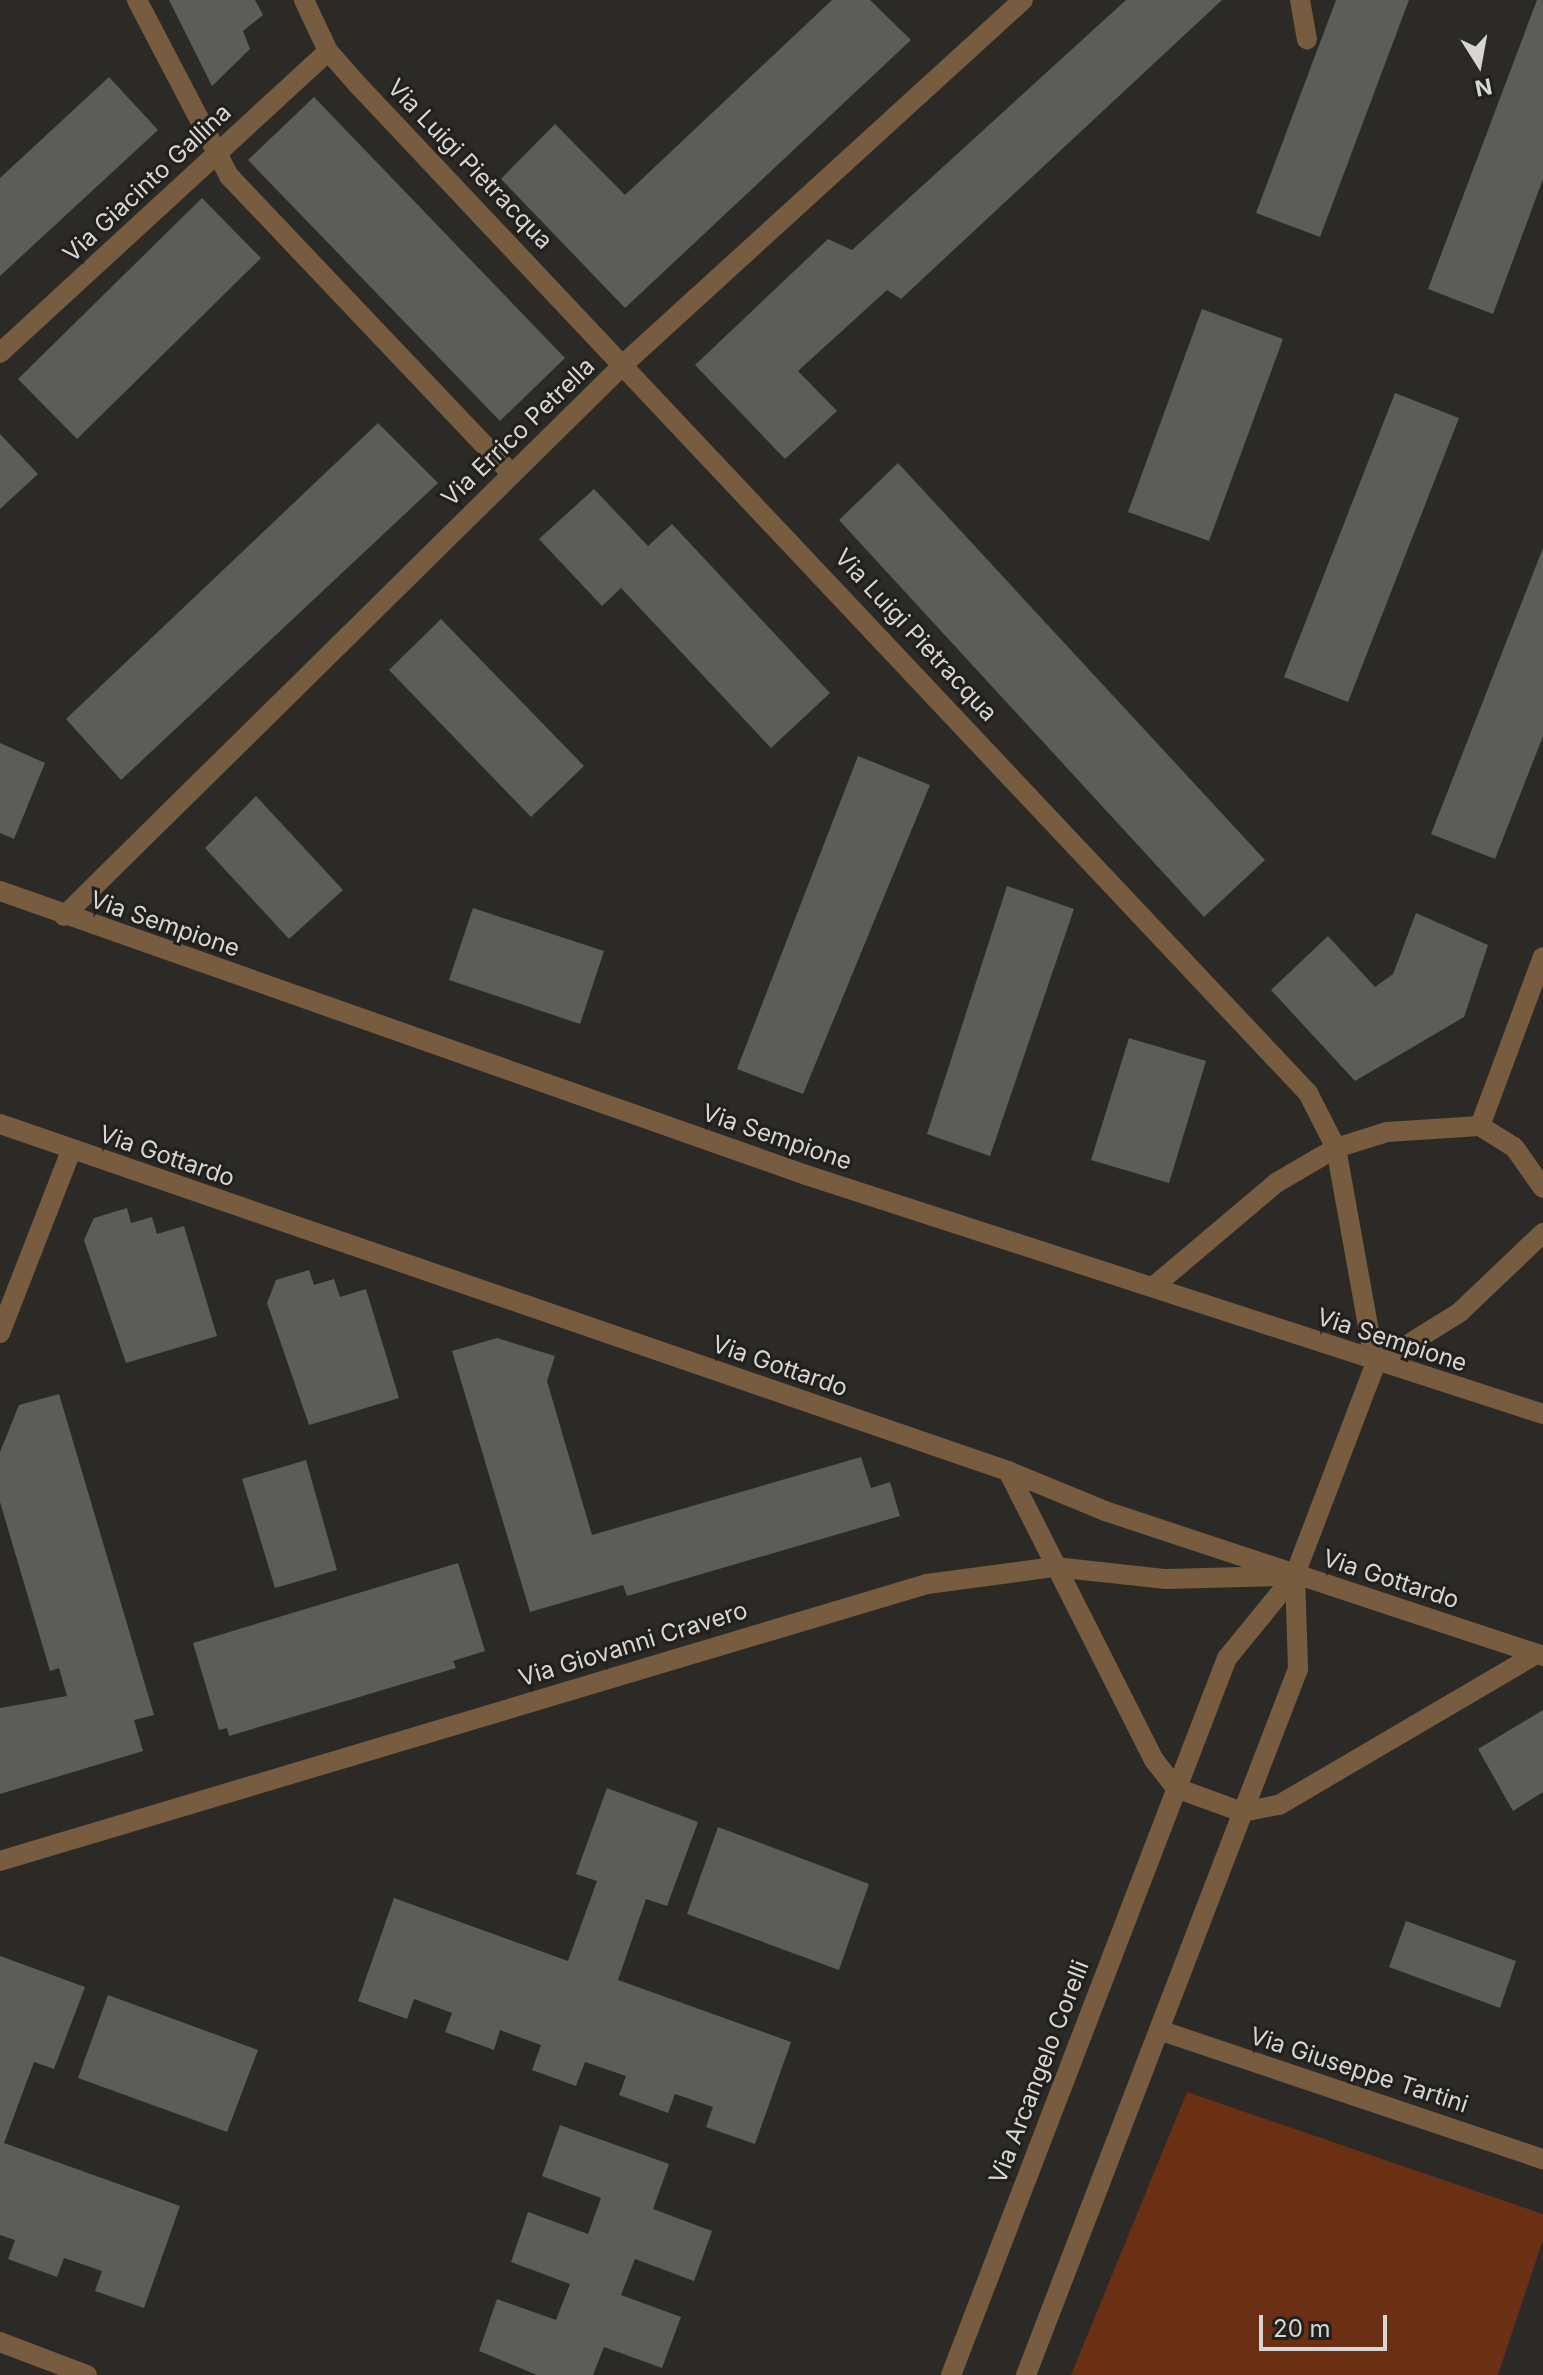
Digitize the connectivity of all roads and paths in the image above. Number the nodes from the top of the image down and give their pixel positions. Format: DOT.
graph roads {
  1 [pos="137,0"];
  2 [pos="304,0"];
  3 [pos="1023,0"];
  4 [pos="1300,0"];
  5 [pos="1307,39"];
  6 [pos="328,51"];
  7 [pos="215,156"];
  8 [pos="0,353"];
  9 [pos="626,362"];
  10 [pos="512,474"];
  11 [pos="0,891"];
  12 [pos="64,916"];
  13 [pos="1543,957"];
  14 [pos="0,1124"];
  15 [pos="1480,1126"];
  16 [pos="1336,1148"];
  17 [pos="71,1151"];
  18 [pos="1543,1188"];
  19 [pos="1543,1233"];
  20 [pos="1153,1287"];
  21 [pos="0,1333"];
  22 [pos="1375,1365"];
  23 [pos="1543,1414"];
  24 [pos="1008,1471"];
  25 [pos="1055,1567"];
  26 [pos="1295,1575"];
  27 [pos="1540,1655"];
  28 [pos="1176,1788"];
  29 [pos="1242,1812"];
  30 [pos="0,1861"];
  31 [pos="1159,2030"];
  32 [pos="1543,2159"];
  33 [pos="0,2342"];
  34 [pos="87,2375"];
  35 [pos="951,2375"];
  36 [pos="1026,2375"];
  1 -- 7 [label="street"];
  2 -- 6 [label="street, Via Luigi Pietracqua"];
  3 -- 9 [label="street, Via Errico Petrella"];
  4 -- 5 [label="street"];
  6 -- 7 [label="street, Via Giacinto Gallina"];
  6 -- 9 [label="street, Via Luigi Pietracqua"];
  7 -- 8 [label="street, Via Giacinto Gallina"];
  7 -- 10 [label="street"];
  9 -- 10 [label="street, Via Errico Petrella"];
  9 -- 16 [label="street, Via Luigi Pietracqua"];
  10 -- 12 [label="street, Via Errico Petrella"];
  11 -- 12 [label="street, Via Sempione"];
  12 -- 20 [label="street, Via Sempione"];
  13 -- 15 [label="street"];
  14 -- 17 [label="street, Via Gottardo"];
  15 -- 16 [label="street"];
  15 -- 18 [label="street"];
  16 -- 20 [label="street"];
  16 -- 22 [label="street, Via Luigi Pietracqua"];
  17 -- 21 [label="street"];
  17 -- 24 [label="street, Via Gottardo"];
  19 -- 22 [label="street"];
  20 -- 22 [label="street, Via Sempione"];
  22 -- 23 [label="street, Via Sempione"];
  22 -- 26 [label="street, Via Arcangelo Corelli"];
  24 -- 25 [label="street"];
  24 -- 26 [label="street, Via Gottardo"];
  25 -- 26 [label="street, Via Giovanni Cravero"];
  25 -- 28 [label="street"];
  25 -- 30 [label="street, Via Giovanni Cravero"];
  26 -- 27 [label="street, Via Gottardo"];
  26 -- 28 [label="street, Via Arcangelo Corelli"];
  26 -- 29 [label="street, Via Arcangelo Corelli"];
  27 -- 29 [label="street"];
  28 -- 29 [label="street"];
  28 -- 35 [label="street, Via Arcangelo Corelli"];
  29 -- 31 [label="street, Via Arcangelo Corelli"];
  31 -- 32 [label="street, Via Giuseppe Tartini"];
  31 -- 36 [label="street, Via Arcangelo Corelli"];
  33 -- 34 [label="street"];
}
